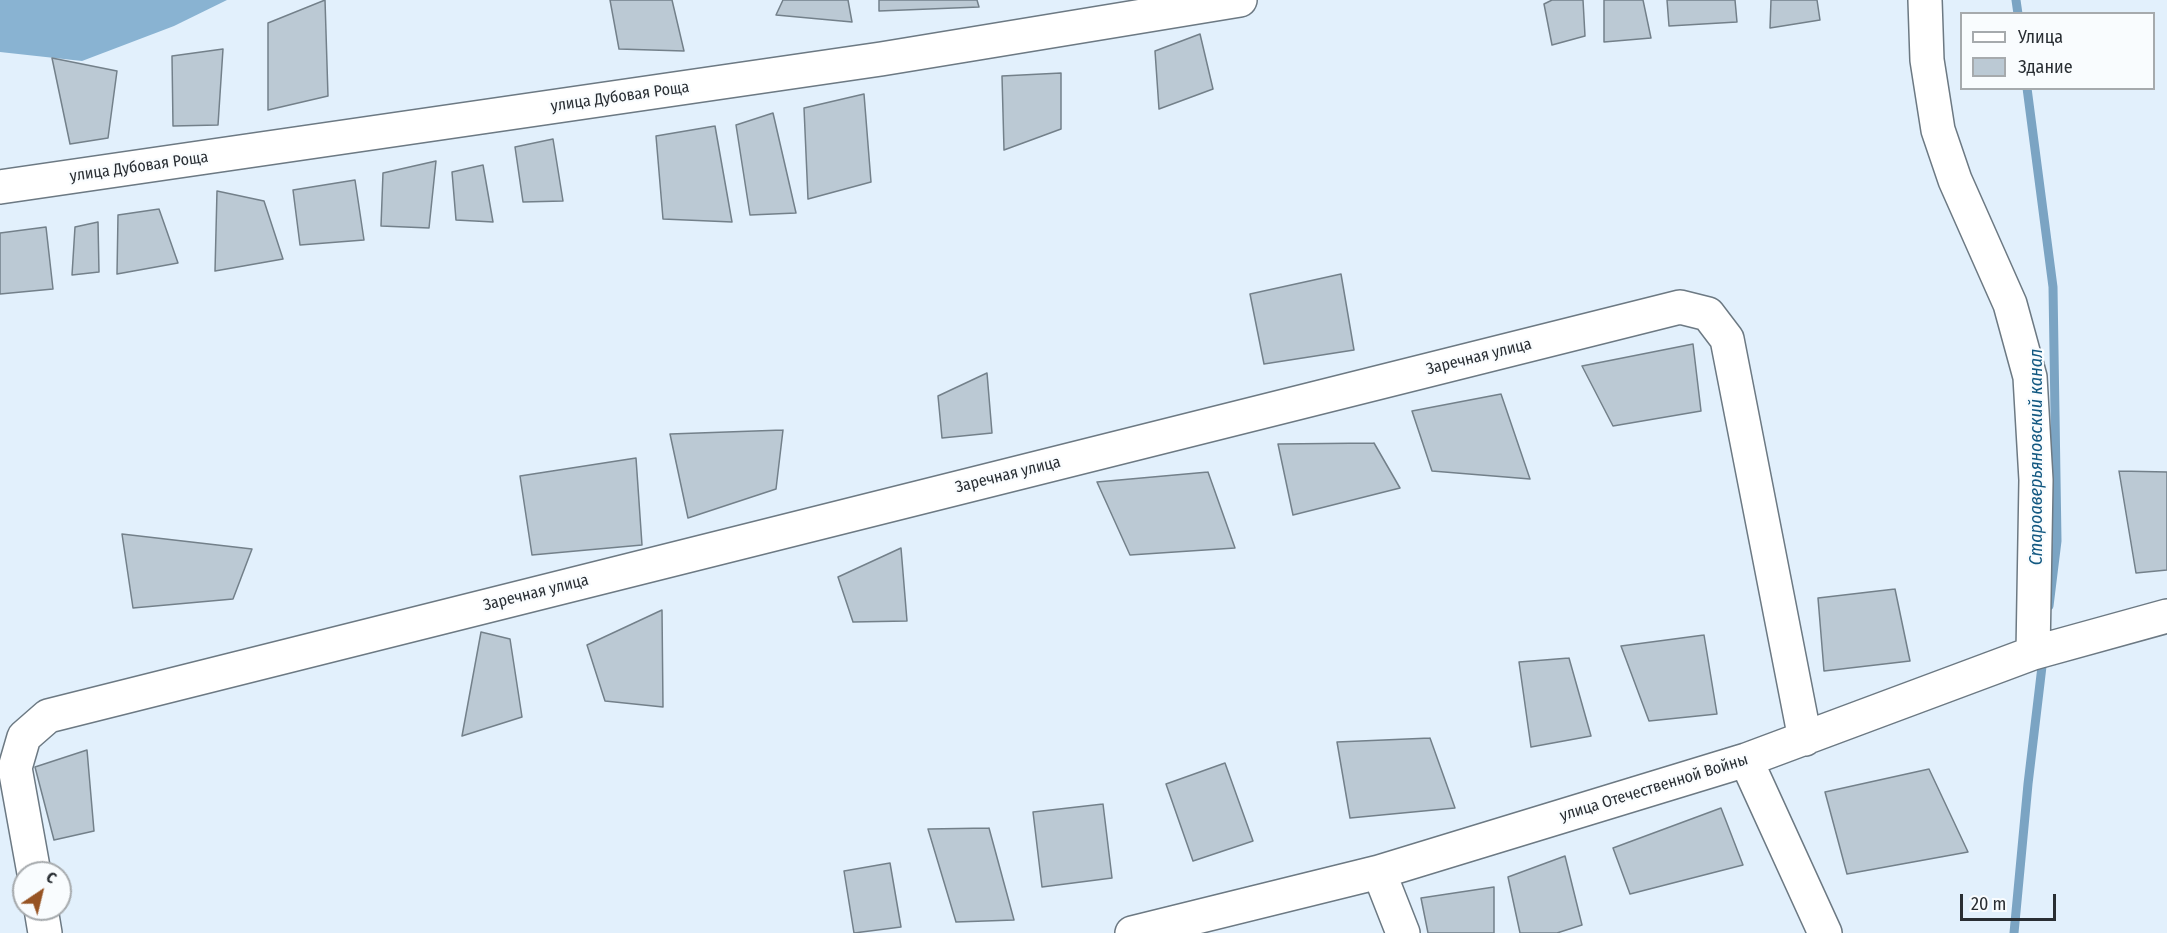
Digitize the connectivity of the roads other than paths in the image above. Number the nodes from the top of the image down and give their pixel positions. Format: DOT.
graph roads {
  1 [pos="1240,0"];
  2 [pos="1925,0"];
  3 [pos="0,187"];
  4 [pos="2167,616"];
  5 [pos="2033,652"];
  6 [pos="1805,739"];
  7 [pos="1746,760"];
  8 [pos="32,861"];
  9 [pos="1379,872"];
  10 [pos="1132,933"];
  11 [pos="1403,933"];
  12 [pos="1825,933"];
  1 -- 3 [label="street, улица Дубовая Роща"];
  2 -- 5 [label="street"];
  4 -- 5 [label="street, улица Отечественной Войны"];
  5 -- 6 [label="street, улица Отечественной Войны"];
  6 -- 7 [label="street, улица Отечественной Войны"];
  6 -- 8 [label="street, Заречная улица"];
  7 -- 9 [label="street, улица Отечественной Войны"];
  7 -- 12 [label="street"];
  9 -- 10 [label="street, улица Отечественной Войны"];
  9 -- 11 [label="street"];
}
